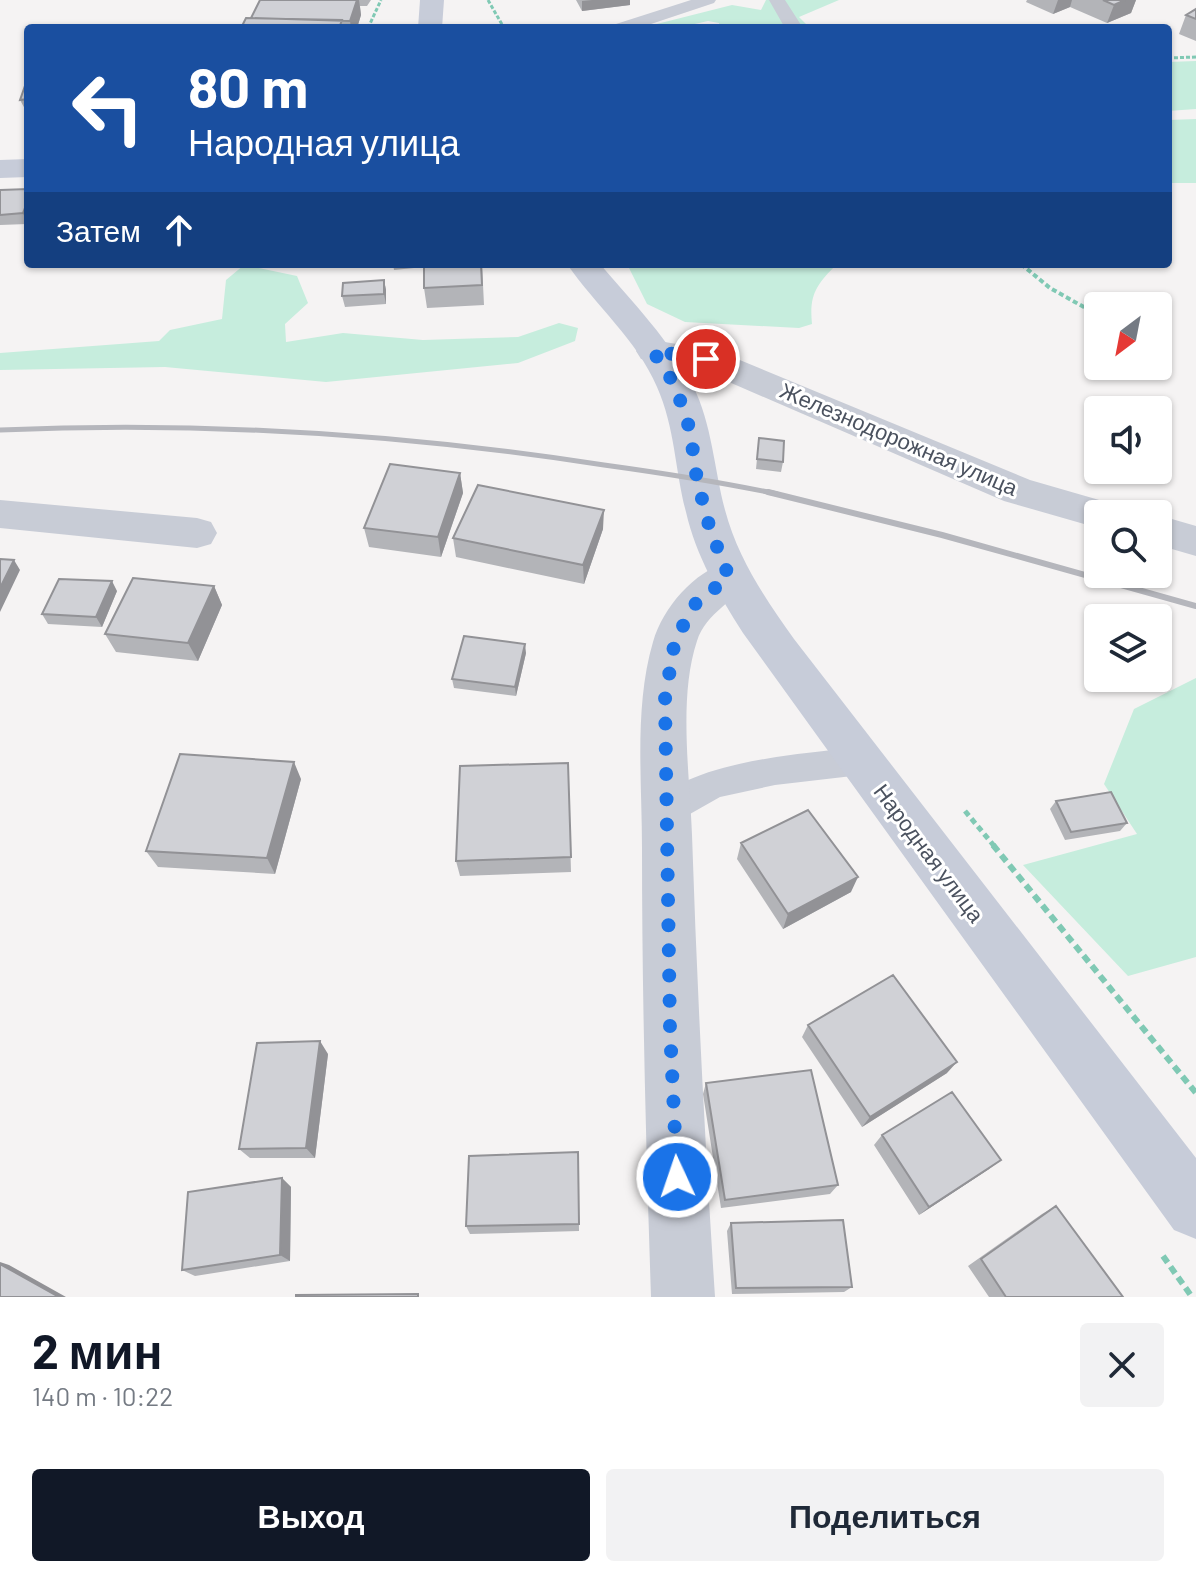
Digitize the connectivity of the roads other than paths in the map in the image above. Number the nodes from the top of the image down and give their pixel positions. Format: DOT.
graph roads {
  1 [pos="432,0"];
  2 [pos="708,0"];
  3 [pos="777,0"];
  4 [pos="430,24"];
  5 [pos="634,24"];
  6 [pos="792,24"];
  7 [pos="24,168"];
  8 [pos="0,169"];
  9 [pos="586,268"];
  10 [pos="653,351"];
  11 [pos="1084,510"];
  12 [pos="0,514"];
  13 [pos="197,533"];
  14 [pos="1172,534"];
  15 [pos="1196,541"];
  16 [pos="729,577"];
  17 [pos="861,761"];
  18 [pos="667,812"];
  19 [pos="1196,1208"];
  20 [pos="683,1297"];
  1 -- 4 [label="main road"];
  2 -- 5 [label="lane"];
  3 -- 6 [label="lane"];
  7 -- 8 [label="main road"];
  9 -- 10 [label="main road, Народная улица"];
  10 -- 11 [label="street, Железнодорожная улица"];
  10 -- 16 [label="main road, Народная улица"];
  12 -- 13 [label="street"];
  14 -- 15 [label="street"];
  16 -- 17 [label="main road, Народная улица"];
  16 -- 18 [label="street"];
  17 -- 18 [label="lane"];
  17 -- 19 [label="main road, Народная улица"];
  18 -- 20 [label="street"];
}
